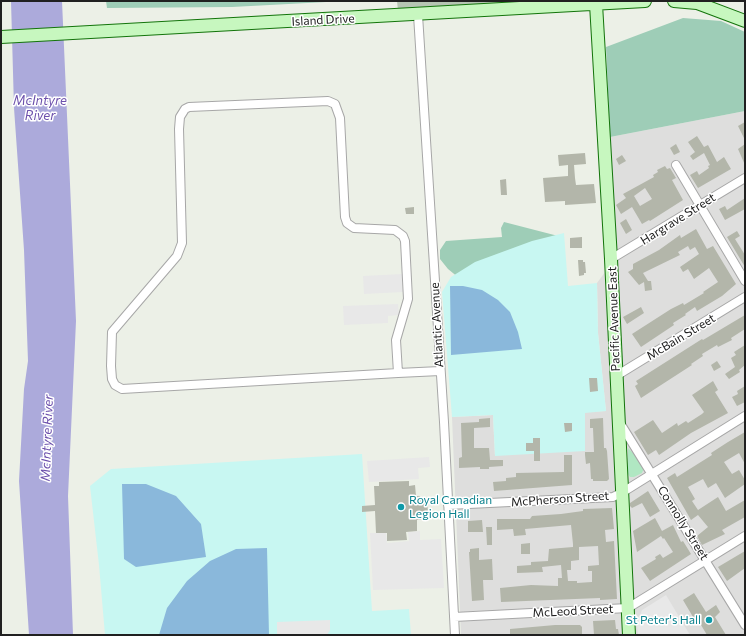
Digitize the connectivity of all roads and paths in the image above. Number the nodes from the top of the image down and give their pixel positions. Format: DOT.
graph roads {
  1 [pos="645,1"];
  2 [pos="674,1"];
  3 [pos="596,4"];
  4 [pos="418,15"];
  5 [pos="745,20"];
  6 [pos="2,37"];
  7 [pos="676,165"];
  8 [pos="745,178"];
  9 [pos="700,206"];
  10 [pos="611,259"];
  11 [pos="745,281"];
  12 [pos="745,297"];
  13 [pos="440,371"];
  14 [pos="398,373"];
  15 [pos="616,376"];
  16 [pos="745,416"];
  17 [pos="619,422"];
  18 [pos="652,473"];
  19 [pos="623,492"];
  20 [pos="448,505"];
  21 [pos="745,536"];
  22 [pos="706,560"];
  23 [pos="628,608"];
  24 [pos="454,617"];
  25 [pos="745,625"];
  26 [pos="455,635"];
  27 [pos="629,635"];
  1 -- 3 [label="street, Island Drive"];
  2 -- 5 [label="street"];
  3 -- 4 [label="street, Island Drive"];
  3 -- 10 [label="street, Pacific Avenue East"];
  4 -- 6 [label="street, Island Drive"];
  4 -- 13 [label="street, Atlantic Avenue"];
  7 -- 9 [label="street"];
  8 -- 9 [label="street, Hargrave Street"];
  9 -- 10 [label="street, Hargrave Street"];
  9 -- 11 [label="street"];
  10 -- 15 [label="street, Pacific Avenue East"];
  12 -- 15 [label="street, McBain Street"];
  13 -- 14 [label="street"];
  13 -- 20 [label="street, Atlantic Avenue"];
  14 -- 14 [label="street"];
  15 -- 17 [label="street, Pacific Avenue East"];
  16 -- 18 [label="street, McPherson Street"];
  17 -- 18 [label="street, Connolly Street"];
  17 -- 19 [label="street, Pacific Avenue East"];
  18 -- 19 [label="street, McPherson Street"];
  18 -- 22 [label="street, Connolly Street"];
  19 -- 20 [label="street, McPherson Street"];
  19 -- 23 [label="street, Pacific Avenue East"];
  20 -- 24 [label="street, Atlantic Avenue"];
  21 -- 22 [label="street, McLeod Street"];
  22 -- 23 [label="street, McLeod Street"];
  22 -- 25 [label="street, Connolly Street"];
  23 -- 24 [label="street, McLeod Street"];
  23 -- 27 [label="street, Pacific Avenue East"];
  24 -- 26 [label="street, Atlantic Avenue"];
}
